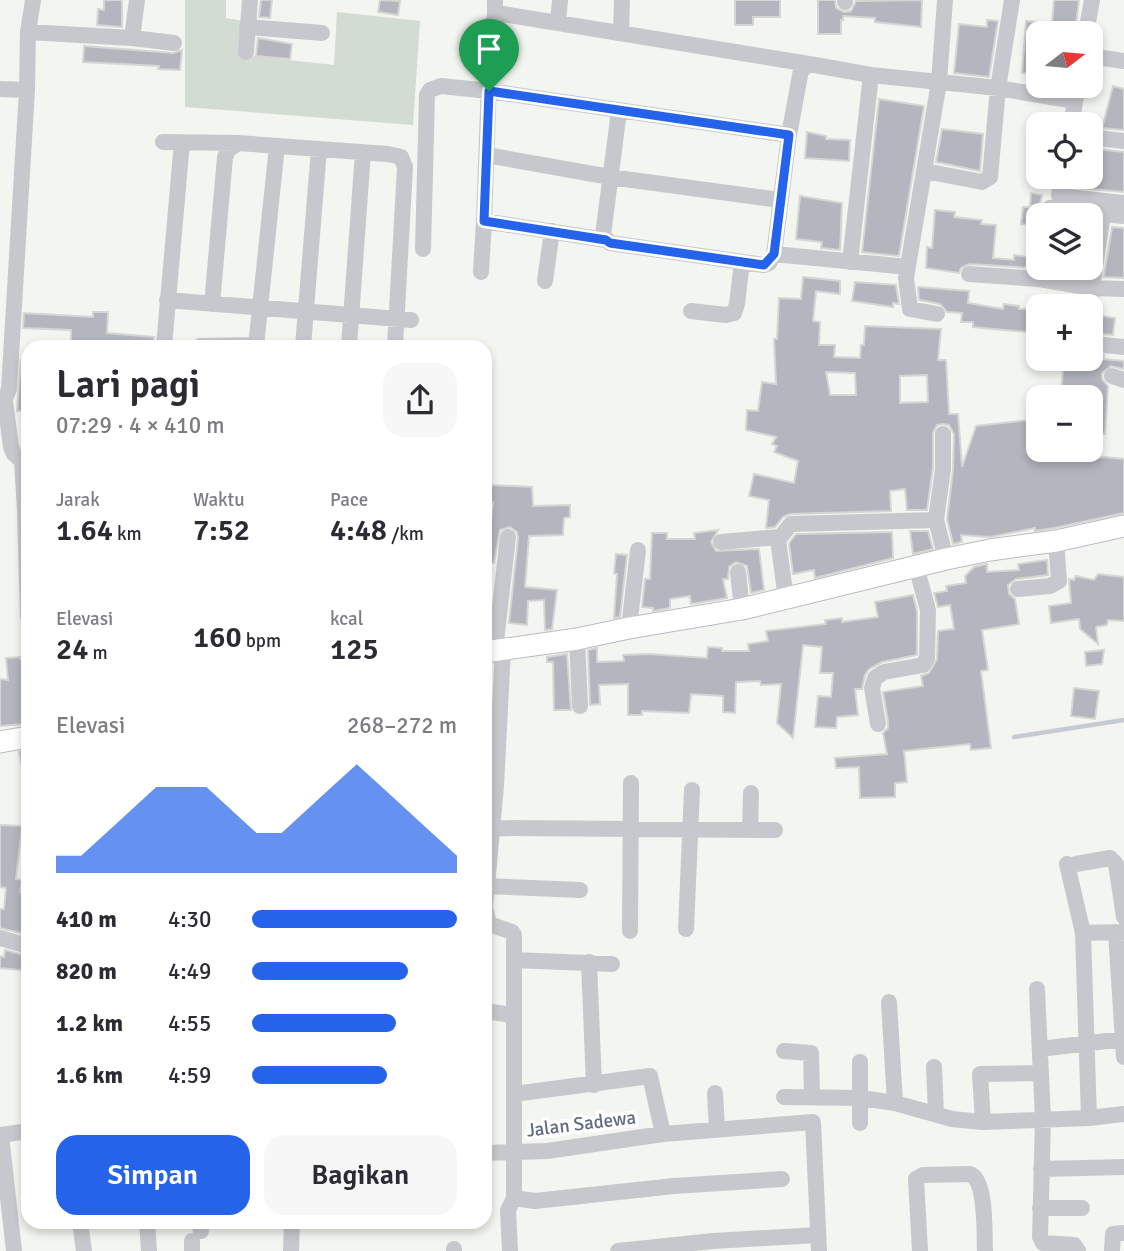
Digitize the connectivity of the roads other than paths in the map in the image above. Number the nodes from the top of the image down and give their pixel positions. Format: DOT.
graph roads {
  1 [pos="33,0"];
  2 [pos="136,0"];
  3 [pos="250,0"];
  4 [pos="495,0"];
  5 [pos="560,0"];
  6 [pos="622,0"];
  7 [pos="945,0"];
  8 [pos="1012,0"];
  9 [pos="1092,0"];
  10 [pos="495,18"];
  11 [pos="1088,21"];
  12 [pos="558,23"];
  13 [pos="247,27"];
  14 [pos="28,32"];
  15 [pos="322,33"];
  16 [pos="621,33"];
  17 [pos="132,38"];
  18 [pos="174,43"];
  19 [pos="246,52"];
  20 [pos="1103,58"];
  21 [pos="1124,61"];
  22 [pos="809,64"];
  23 [pos="872,75"];
  24 [pos="939,82"];
  25 [pos="998,88"];
  26 [pos="0,89"];
  27 [pos="27,90"];
  28 [pos="1026,90"];
  29 [pos="489,91"];
  30 [pos="619,111"];
  31 [pos="789,135"];
  32 [pos="1103,139"];
  33 [pos="1124,141"];
  34 [pos="163,142"];
  35 [pos="182,142"];
  36 [pos="237,144"];
  37 [pos="277,146"];
  38 [pos="319,149"];
  39 [pos="363,152"];
  40 [pos="487,155"];
  41 [pos="925,171"];
  42 [pos="610,177"];
  43 [pos="1060,189"];
  44 [pos="780,200"];
  45 [pos="1124,203"];
  46 [pos="1103,214"];
  47 [pos="1124,216"];
  48 [pos="484,221"];
  49 [pos="552,231"];
  50 [pos="606,240"];
  51 [pos="423,250"];
  52 [pos="774,254"];
  53 [pos="742,262"];
  54 [pos="850,262"];
  55 [pos="908,267"];
  56 [pos="481,272"];
  57 [pos="1026,273"];
  58 [pos="969,274"];
  59 [pos="1064,280"];
  60 [pos="1093,280"];
  61 [pos="545,281"];
  62 [pos="1092,288"];
  63 [pos="1124,289"];
  64 [pos="1092,294"];
  65 [pos="167,300"];
  66 [pos="212,304"];
  67 [pos="258,308"];
  68 [pos="691,311"];
  69 [pos="305,312"];
  70 [pos="937,314"];
  71 [pos="352,316"];
  72 [pos="404,320"];
  73 [pos="164,340"];
  74 [pos="256,340"];
  75 [pos="303,340"];
  76 [pos="350,340"];
  77 [pos="397,340"];
  78 [pos="1103,345"];
  79 [pos="1124,347"];
  80 [pos="3,406"];
  81 [pos="943,434"];
  82 [pos="21,458"];
  83 [pos="936,520"];
  84 [pos="1124,526"];
  85 [pos="508,537"];
  86 [pos="779,537"];
  87 [pos="1056,541"];
  88 [pos="721,542"];
  89 [pos="638,550"];
  90 [pos="946,559"];
  91 [pos="916,566"];
  92 [pos="738,572"];
  93 [pos="1018,589"];
  94 [pos="786,598"];
  95 [pos="742,609"];
  96 [pos="629,628"];
  97 [pos="577,639"];
  98 [pos="494,651"];
  99 [pos="580,706"];
  100 [pos="878,724"];
  101 [pos="21,738"];
  102 [pos="0,742"];
  103 [pos="631,783"];
  104 [pos="692,790"];
  105 [pos="751,793"];
  106 [pos="492,828"];
  107 [pos="630,829"];
  108 [pos="691,829"];
  109 [pos="750,830"];
  110 [pos="775,830"];
  111 [pos="492,886"];
  112 [pos="580,890"];
  113 [pos="1122,890"];
  114 [pos="492,925"];
  115 [pos="1121,927"];
  116 [pos="686,929"];
  117 [pos="630,931"];
  118 [pos="1083,933"];
  119 [pos="0,938"];
  120 [pos="21,944"];
  121 [pos="514,960"];
  122 [pos="589,962"];
  123 [pos="612,964"];
  124 [pos="1037,989"];
  125 [pos="889,1002"];
  126 [pos="492,1013"];
  127 [pos="513,1015"];
  128 [pos="1124,1039"];
  129 [pos="1087,1043"];
  130 [pos="1040,1049"];
  131 [pos="784,1051"];
  132 [pos="1124,1056"];
  133 [pos="860,1062"];
  134 [pos="934,1067"];
  135 [pos="1041,1073"];
  136 [pos="594,1085"];
  137 [pos="715,1093"];
  138 [pos="514,1094"];
  139 [pos="812,1096"];
  140 [pos="784,1097"];
  141 [pos="861,1098"];
  142 [pos="895,1103"];
  143 [pos="936,1114"];
  144 [pos="1124,1114"];
  145 [pos="1089,1118"];
  146 [pos="1043,1119"];
  147 [pos="982,1122"];
  148 [pos="860,1123"];
  149 [pos="717,1130"];
  150 [pos="21,1132"];
  151 [pos="663,1134"];
  152 [pos="1,1135"];
  153 [pos="514,1152"];
  154 [pos="492,1153"];
  155 [pos="1124,1167"];
  156 [pos="1041,1169"];
  157 [pos="782,1178"];
  158 [pos="514,1198"];
  159 [pos="1040,1208"];
  160 [pos="1082,1208"];
  161 [pos="81,1229"];
  162 [pos="147,1229"];
  163 [pos="292,1229"];
  164 [pos="1124,1233"];
  165 [pos="819,1243"];
  166 [pos="14,1251"];
  167 [pos="84,1251"];
  168 [pos="149,1251"];
  169 [pos="291,1251"];
  170 [pos="510,1251"];
  171 [pos="618,1251"];
  172 [pos="920,1251"];
  173 [pos="985,1251"];
  174 [pos="1077,1251"];
  175 [pos="1112,1251"];
  1 -- 14 [label="street"];
  2 -- 17 [label="street"];
  3 -- 13 [label="street"];
  4 -- 10 [label="street"];
  5 -- 12 [label="street"];
  6 -- 16 [label="street"];
  7 -- 24 [label="street"];
  8 -- 25 [label="street"];
  9 -- 11 [label="street"];
  10 -- 12 [label="street"];
  10 -- 29 [label="street"];
  12 -- 16 [label="street"];
  13 -- 15 [label="street"];
  13 -- 19 [label="street"];
  14 -- 17 [label="street"];
  14 -- 27 [label="street"];
  16 -- 22 [label="street"];
  17 -- 18 [label="street"];
  20 -- 21 [label="street"];
  22 -- 23 [label="street"];
  22 -- 31 [label="street"];
  23 -- 24 [label="street"];
  23 -- 54 [label="street"];
  24 -- 25 [label="street"];
  24 -- 41 [label="street"];
  25 -- 28 [label="street"];
  25 -- 41 [label="street"];
  26 -- 27 [label="street"];
  27 -- 80 [label="street"];
  29 -- 30 [label="street"];
  29 -- 40 [label="street"];
  29 -- 51 [label="street"];
  30 -- 31 [label="street"];
  30 -- 42 [label="street"];
  31 -- 44 [label="street"];
  32 -- 33 [label="street"];
  34 -- 35 [label="street"];
  35 -- 36 [label="street"];
  35 -- 65 [label="street"];
  36 -- 37 [label="street"];
  36 -- 66 [label="street"];
  37 -- 38 [label="street"];
  37 -- 67 [label="street"];
  38 -- 39 [label="street"];
  38 -- 69 [label="street"];
  39 -- 71 [label="street"];
  39 -- 72 [label="street"];
  40 -- 42 [label="street"];
  40 -- 48 [label="street"];
  41 -- 55 [label="street"];
  42 -- 44 [label="street"];
  42 -- 50 [label="street"];
  43 -- 45 [label="street"];
  44 -- 52 [label="street"];
  46 -- 47 [label="street"];
  48 -- 49 [label="street"];
  48 -- 56 [label="street"];
  49 -- 50 [label="street"];
  49 -- 61 [label="street"];
  50 -- 53 [label="street"];
  52 -- 53 [label="street"];
  52 -- 54 [label="street"];
  53 -- 68 [label="street"];
  54 -- 55 [label="street"];
  55 -- 70 [label="street"];
  57 -- 58 [label="street"];
  59 -- 62 [label="street"];
  60 -- 62 [label="street"];
  62 -- 63 [label="street"];
  62 -- 64 [label="street"];
  65 -- 66 [label="street"];
  65 -- 73 [label="street"];
  66 -- 67 [label="street"];
  67 -- 69 [label="street"];
  67 -- 74 [label="street"];
  69 -- 71 [label="street"];
  69 -- 75 [label="street"];
  71 -- 72 [label="street"];
  71 -- 76 [label="street"];
  72 -- 77 [label="street"];
  78 -- 79 [label="street"];
  80 -- 82 [label="street"];
  81 -- 83 [label="street"];
  83 -- 86 [label="street"];
  83 -- 90 [label="street"];
  84 -- 87 [label="street"];
  85 -- 98 [label="street"];
  86 -- 88 [label="street"];
  86 -- 94 [label="street"];
  87 -- 90 [label="street"];
  87 -- 93 [label="street"];
  89 -- 96 [label="street"];
  90 -- 91 [label="street"];
  91 -- 94 [label="street"];
  91 -- 100 [label="street"];
  92 -- 95 [label="street"];
  94 -- 95 [label="street"];
  95 -- 96 [label="street"];
  96 -- 97 [label="street"];
  97 -- 98 [label="street"];
  97 -- 99 [label="street"];
  98 -- 106 [label="street"];
  101 -- 102 [label="street"];
  103 -- 107 [label="street"];
  104 -- 108 [label="street"];
  105 -- 109 [label="street"];
  106 -- 107 [label="street"];
  107 -- 108 [label="street"];
  107 -- 117 [label="street"];
  108 -- 109 [label="street"];
  108 -- 116 [label="street"];
  109 -- 110 [label="street"];
  111 -- 112 [label="street"];
  113 -- 115 [label="street"];
  113 -- 118 [label="street"];
  114 -- 121 [label="street"];
  115 -- 118 [label="street"];
  115 -- 128 [label="street"];
  118 -- 129 [label="street"];
  119 -- 120 [label="street"];
  121 -- 122 [label="street"];
  121 -- 127 [label="street"];
  122 -- 123 [label="street"];
  122 -- 136 [label="street"];
  124 -- 130 [label="street"];
  125 -- 142 [label="street"];
  126 -- 127 [label="street"];
  127 -- 138 [label="street"];
  128 -- 129 [label="street"];
  128 -- 132 [label="street"];
  129 -- 130 [label="street"];
  129 -- 145 [label="street"];
  130 -- 135 [label="street"];
  131 -- 139 [label="street"];
  133 -- 141 [label="street"];
  134 -- 143 [label="street"];
  135 -- 146 [label="street"];
  135 -- 147 [label="street"];
  136 -- 138 [label="street"];
  136 -- 151 [label="street, Jalan Sadewa"];
  137 -- 149 [label="street"];
  138 -- 153 [label="street"];
  139 -- 140 [label="street"];
  139 -- 141 [label="street"];
  141 -- 142 [label="street"];
  141 -- 148 [label="street"];
  142 -- 143 [label="street"];
  143 -- 147 [label="street"];
  144 -- 145 [label="street"];
  145 -- 146 [label="street"];
  146 -- 147 [label="street"];
  146 -- 156 [label="street"];
  149 -- 151 [label="street"];
  149 -- 165 [label="street"];
  150 -- 152 [label="street"];
  151 -- 153 [label="street, Jalan Sadewa"];
  152 -- 166 [label="street"];
  153 -- 154 [label="street, Jalan Sadewa"];
  153 -- 158 [label="street"];
  155 -- 156 [label="street"];
  156 -- 159 [label="street"];
  157 -- 158 [label="street"];
  158 -- 170 [label="street"];
  159 -- 160 [label="street"];
  159 -- 174 [label="street"];
  161 -- 167 [label="street"];
  162 -- 168 [label="street"];
  163 -- 169 [label="street"];
  164 -- 175 [label="street"];
  165 -- 171 [label="street"];
  172 -- 173 [label="street"];
}
